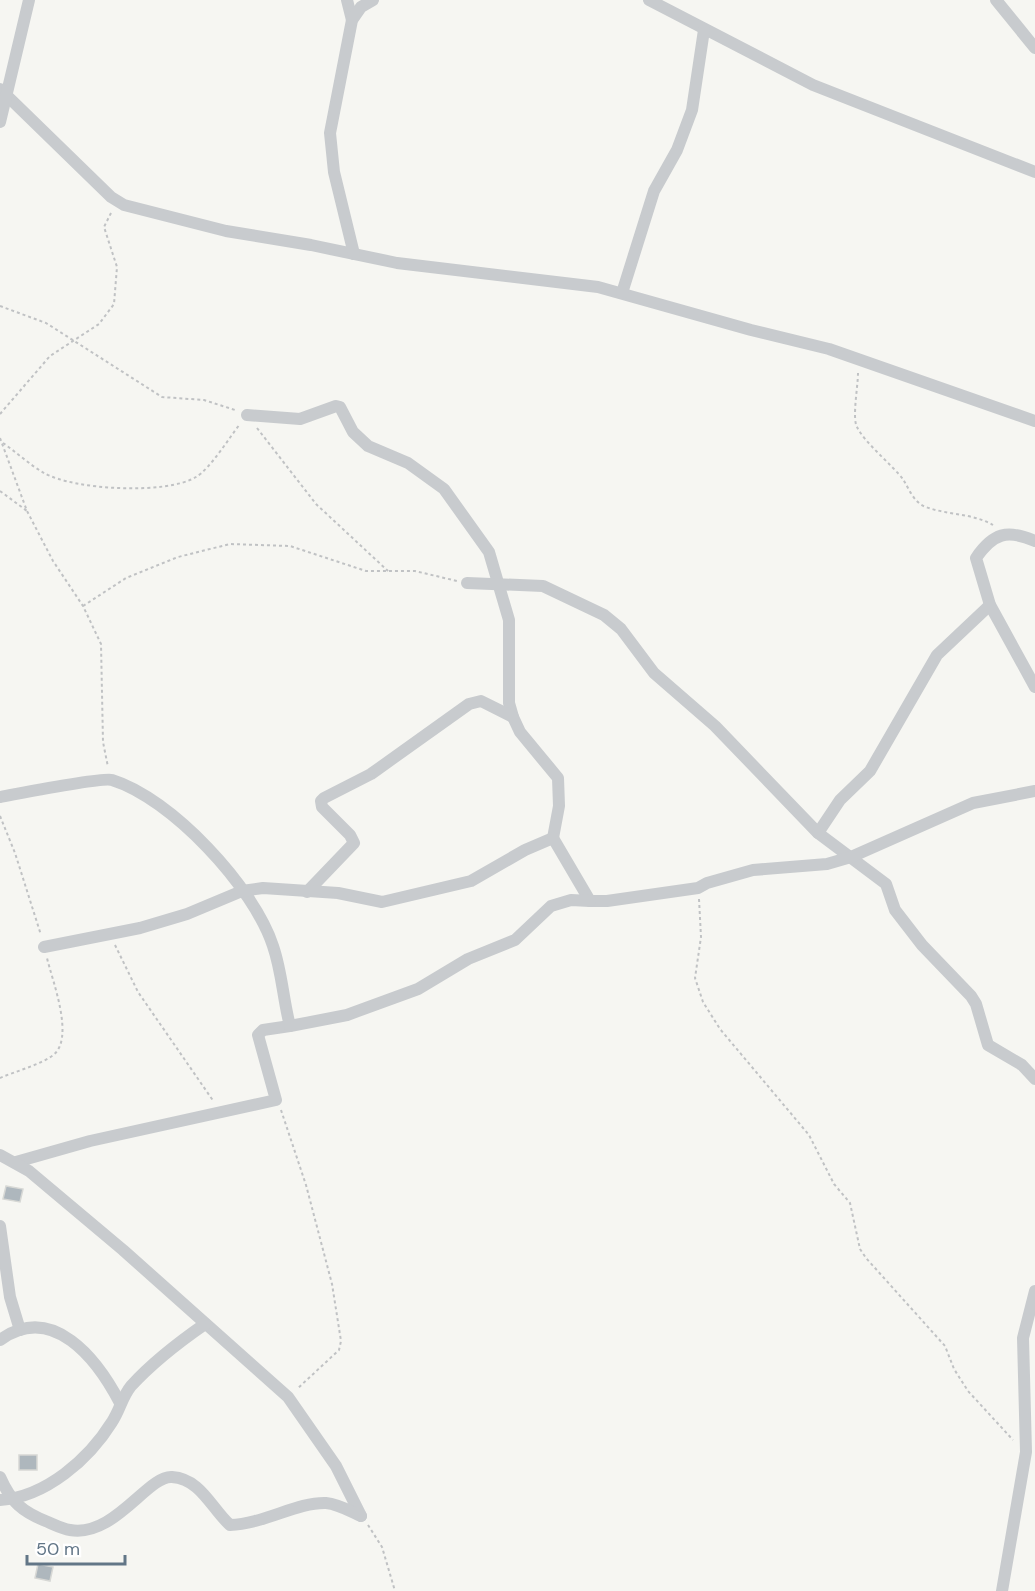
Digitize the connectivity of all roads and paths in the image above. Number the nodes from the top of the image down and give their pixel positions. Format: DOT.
graph roads {
  1 [pos="29,0"];
  2 [pos="347,0"];
  3 [pos="372,0"];
  4 [pos="649,0"];
  5 [pos="996,0"];
  6 [pos="352,20"];
  7 [pos="704,30"];
  8 [pos="1035,48"];
  9 [pos="3,92"];
  10 [pos="0,122"];
  11 [pos="1035,172"];
  12 [pos="116,201"];
  13 [pos="354,254"];
  14 [pos="622,293"];
  15 [pos="0,306"];
  16 [pos="75,341"];
  17 [pos="858,360"];
  18 [pos="0,414"];
  19 [pos="248,415"];
  20 [pos="1035,421"];
  21 [pos="0,438"];
  22 [pos="3,442"];
  23 [pos="0,491"];
  24 [pos="27,512"];
  25 [pos="1005,533"];
  26 [pos="1035,541"];
  27 [pos="388,571"];
  28 [pos="467,583"];
  29 [pos="499,585"];
  30 [pos="990,604"];
  31 [pos="83,606"];
  32 [pos="1035,687"];
  33 [pos="513,717"];
  34 [pos="110,779"];
  35 [pos="1035,791"];
  36 [pos="0,797"];
  37 [pos="0,816"];
  38 [pos="818,833"];
  39 [pos="553,838"];
  40 [pos="851,857"];
  41 [pos="698,888"];
  42 [pos="242,891"];
  43 [pos="307,892"];
  44 [pos="590,901"];
  45 [pos="111,934"];
  46 [pos="44,947"];
  47 [pos="290,1026"];
  48 [pos="0,1078"];
  49 [pos="1035,1079"];
  50 [pos="276,1100"];
  51 [pos="221,1112"];
  52 [pos="0,1155"];
  53 [pos="16,1162"];
  54 [pos="0,1226"];
  55 [pos="1035,1291"];
  56 [pos="205,1324"];
  57 [pos="20,1330"];
  58 [pos="0,1341"];
  59 [pos="288,1397"];
  60 [pos="120,1402"];
  61 [pos="1026,1452"];
  62 [pos="0,1478"];
  63 [pos="5,1500"];
  64 [pos="362,1516"];
  65 [pos="394,1591"];
  66 [pos="1002,1591"];
  1 -- 9 [label="street"];
  2 -- 6 [label="street"];
  3 -- 6 [label="street"];
  4 -- 7 [label="street"];
  5 -- 8 [label="street"];
  6 -- 13 [label="street"];
  7 -- 11 [label="street"];
  7 -- 14 [label="street"];
  9 -- 10 [label="street"];
  9 -- 12 [label="street"];
  12 -- 13 [label="street"];
  12 -- 16 [label="path"];
  13 -- 14 [label="street"];
  14 -- 17 [label="street"];
  15 -- 16 [label="path"];
  16 -- 18 [label="path"];
  16 -- 19 [label="path"];
  17 -- 20 [label="street"];
  17 -- 25 [label="path"];
  19 -- 22 [label="path"];
  19 -- 27 [label="path"];
  19 -- 29 [label="street"];
  21 -- 22 [label="path"];
  22 -- 24 [label="path"];
  23 -- 24 [label="path"];
  24 -- 31 [label="path"];
  25 -- 26 [label="street"];
  25 -- 30 [label="street"];
  27 -- 28 [label="path"];
  27 -- 31 [label="path"];
  28 -- 29 [label="street"];
  29 -- 33 [label="street"];
  29 -- 38 [label="street"];
  30 -- 32 [label="street"];
  30 -- 38 [label="street"];
  31 -- 34 [label="path"];
  33 -- 39 [label="street"];
  33 -- 43 [label="street"];
  34 -- 36 [label="street"];
  34 -- 42 [label="street"];
  35 -- 40 [label="street"];
  37 -- 46 [label="path"];
  38 -- 40 [label="street"];
  39 -- 43 [label="street"];
  39 -- 44 [label="street"];
  40 -- 41 [label="street"];
  40 -- 49 [label="street"];
  41 -- 44 [label="street"];
  41 -- 61 [label="path"];
  42 -- 43 [label="street"];
  42 -- 45 [label="street"];
  42 -- 47 [label="street"];
  44 -- 47 [label="street"];
  45 -- 46 [label="street"];
  45 -- 51 [label="path"];
  46 -- 48 [label="path"];
  47 -- 50 [label="street"];
  50 -- 51 [label="street"];
  50 -- 59 [label="path"];
  51 -- 53 [label="street"];
  52 -- 53 [label="street"];
  53 -- 56 [label="street"];
  54 -- 57 [label="street"];
  55 -- 61 [label="street"];
  56 -- 59 [label="street"];
  56 -- 60 [label="street"];
  57 -- 58 [label="street"];
  57 -- 60 [label="street"];
  59 -- 64 [label="street"];
  60 -- 63 [label="street"];
  61 -- 66 [label="street"];
  62 -- 63 [label="street"];
  63 -- 64 [label="street"];
  64 -- 65 [label="path"];
}
